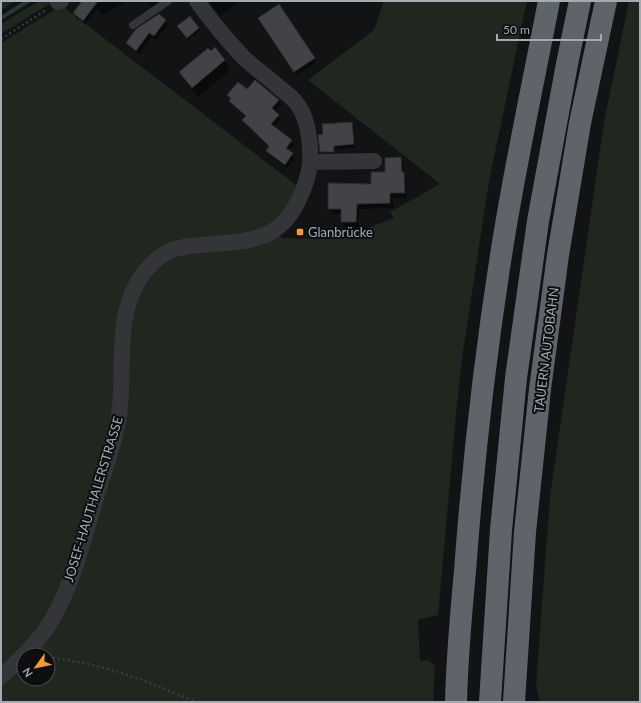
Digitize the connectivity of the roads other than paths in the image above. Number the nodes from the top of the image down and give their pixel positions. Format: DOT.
graph roads {
  1 [pos="168,1"];
  2 [pos="197,1"];
  3 [pos="550,1"];
  4 [pos="580,1"];
  5 [pos="606,1"];
  6 [pos="133,25"];
  7 [pos="374,161"];
  8 [pos="310,162"];
  9 [pos="1,677"];
  10 [pos="456,702"];
  11 [pos="490,702"];
  12 [pos="514,702"];
  1 -- 6 [label="lane"];
  2 -- 8 [label="street, JOSEF-HAUTHALERSTRASSE"];
  3 -- 10 [label="highway"];
  4 -- 11 [label="highway"];
  5 -- 12 [label="highway, TAUERN AUTOBAHN"];
  7 -- 8 [label="street"];
  8 -- 9 [label="street, JOSEF-HAUTHALERSTRASSE"];
}
